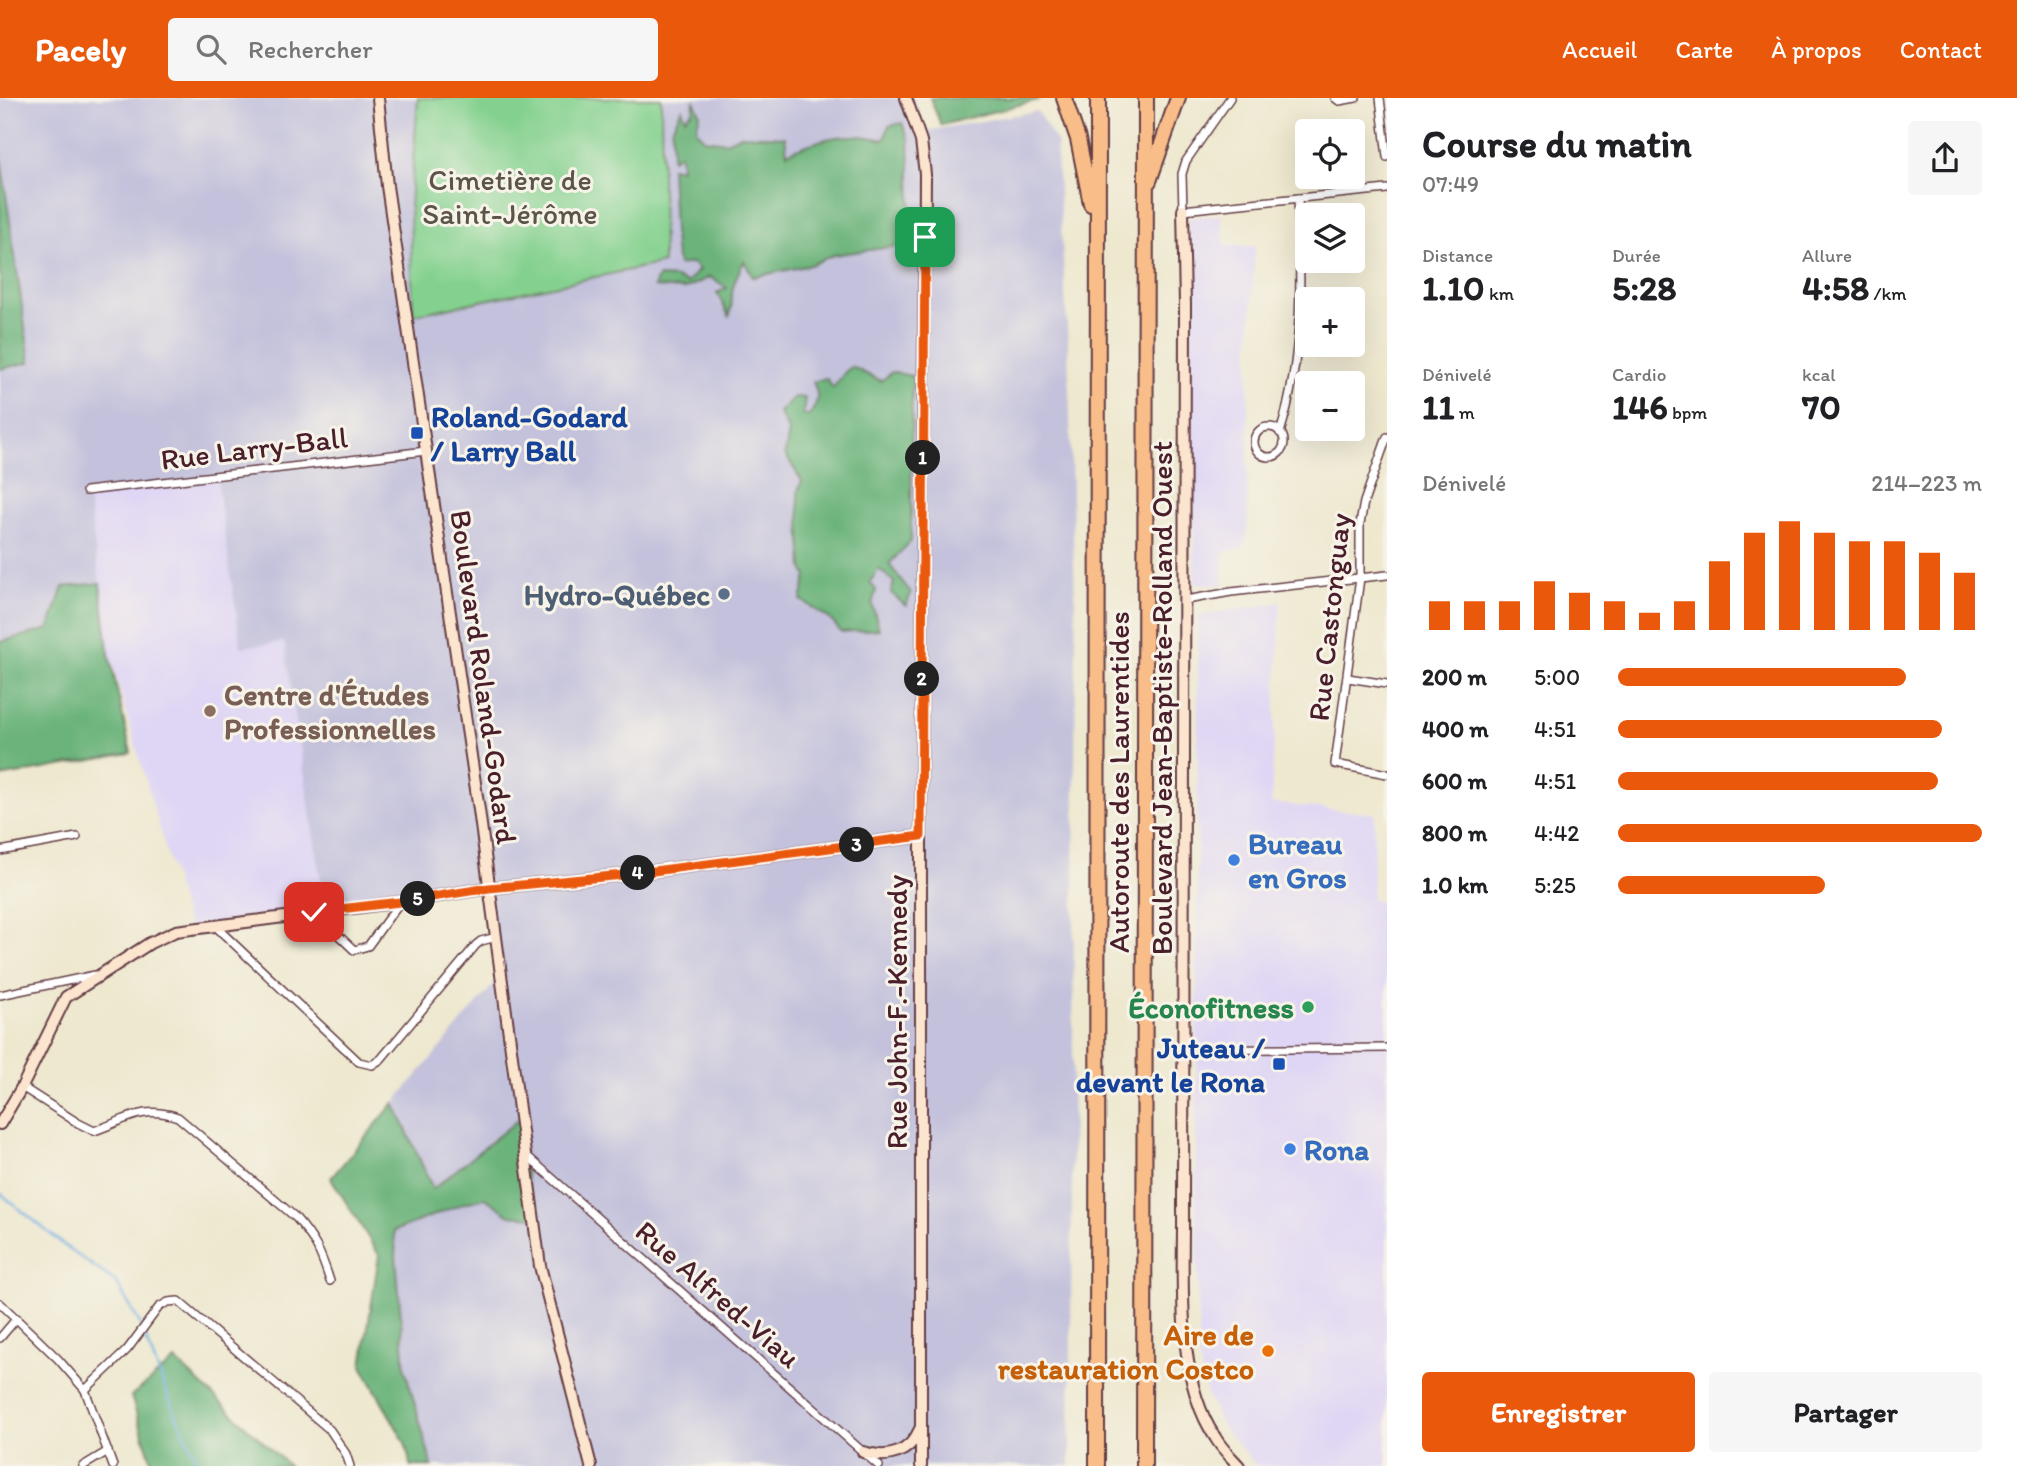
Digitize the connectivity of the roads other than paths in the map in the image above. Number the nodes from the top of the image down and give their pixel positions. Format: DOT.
graph roads {
  1 [pos="379,98"];
  2 [pos="906,98"];
  3 [pos="1064,98"];
  4 [pos="1098,98"];
  5 [pos="1146,98"];
  6 [pos="1178,98"];
  7 [pos="1230,98"];
  8 [pos="1335,98"];
  9 [pos="1356,98"];
  10 [pos="1380,98"];
  11 [pos="1387,157"];
  12 [pos="1387,188"];
  13 [pos="1145,192"];
  14 [pos="1298,198"];
  15 [pos="1183,210"];
  16 [pos="1098,237"];
  17 [pos="1280,433"];
  18 [pos="1387,437"];
  19 [pos="426,451"];
  20 [pos="86,491"];
  21 [pos="1387,575"];
  22 [pos="1360,578"];
  23 [pos="1186,600"];
  24 [pos="1348,678"];
  25 [pos="1387,684"];
  26 [pos="1387,775"];
  27 [pos="77,836"];
  28 [pos="921,836"];
  29 [pos="0,851"];
  30 [pos="489,888"];
  31 [pos="400,902"];
  32 [pos="314,912"];
  33 [pos="213,925"];
  34 [pos="497,937"];
  35 [pos="101,974"];
  36 [pos="0,995"];
  37 [pos="1387,1048"];
  38 [pos="1185,1049"];
  39 [pos="22,1087"];
  40 [pos="0,1124"];
  41 [pos="527,1156"];
  42 [pos="330,1281"];
  43 [pos="0,1303"];
  44 [pos="17,1318"];
  45 [pos="0,1338"];
  46 [pos="1144,1383"];
  47 [pos="85,1390"];
  48 [pos="921,1426"];
  49 [pos="108,1451"];
  50 [pos="863,1452"];
  51 [pos="83,1466"];
  52 [pos="113,1466"];
  53 [pos="350,1466"];
  54 [pos="591,1466"];
  55 [pos="879,1466"];
  56 [pos="921,1466"];
  57 [pos="1097,1466"];
  58 [pos="1143,1466"];
  59 [pos="1153,1466"];
  60 [pos="1239,1466"];
  1 -- 19 [label="street, Boulevard Roland-Godard"];
  2 -- 28 [label="street, Rue John-F.-Kennedy"];
  3 -- 16 [label="highway"];
  4 -- 16 [label="highway, Autoroute des Laurentides"];
  5 -- 13 [label="highway, Autoroute des Laurentides"];
  6 -- 13 [label="highway"];
  7 -- 15 [label="street"];
  8 -- 9 [label="street"];
  10 -- 11 [label="street"];
  12 -- 14 [label="street"];
  13 -- 46 [label="highway, Autoroute des Laurentides"];
  14 -- 15 [label="street"];
  14 -- 17 [label="street"];
  15 -- 23 [label="street, Boulevard Jean-Baptiste-Rolland Ouest"];
  16 -- 57 [label="highway, Autoroute des Laurentides"];
  17 -- 17 [label="street"];
  18 -- 22 [label="street, Rue Castonguay"];
  19 -- 20 [label="street, Rue Larry-Ball"];
  19 -- 30 [label="street, Boulevard Roland-Godard"];
  21 -- 22 [label="street"];
  22 -- 23 [label="street"];
  22 -- 24 [label="street, Rue Castonguay"];
  23 -- 38 [label="street, Boulevard Jean-Baptiste-Rolland Ouest"];
  24 -- 25 [label="street"];
  24 -- 26 [label="street, Rue Castonguay"];
  27 -- 29 [label="street"];
  28 -- 30 [label="street"];
  28 -- 48 [label="street, Rue John-F.-Kennedy"];
  30 -- 31 [label="street"];
  30 -- 34 [label="street, Boulevard Roland-Godard"];
  31 -- 32 [label="street"];
  31 -- 32 [label="street"];
  32 -- 33 [label="street"];
  33 -- 34 [label="street"];
  33 -- 35 [label="street"];
  34 -- 41 [label="street, Boulevard Roland-Godard"];
  35 -- 36 [label="street"];
  35 -- 39 [label="street"];
  37 -- 38 [label="street"];
  38 -- 60 [label="street, Boulevard Jean-Baptiste-Rolland Ouest"];
  39 -- 40 [label="street"];
  39 -- 42 [label="street"];
  41 -- 50 [label="street, Rue Alfred-Viau"];
  41 -- 54 [label="street, Boulevard Roland-Godard"];
  43 -- 44 [label="street"];
  44 -- 45 [label="street"];
  44 -- 47 [label="street"];
  46 -- 58 [label="highway, Autoroute des Laurentides"];
  46 -- 59 [label="highway"];
  47 -- 49 [label="street"];
  47 -- 53 [label="street"];
  48 -- 50 [label="street"];
  48 -- 56 [label="street, Rue John-F.-Kennedy"];
  49 -- 51 [label="street"];
  49 -- 52 [label="street"];
  50 -- 55 [label="street, Rue Alfred-Viau"];
}
